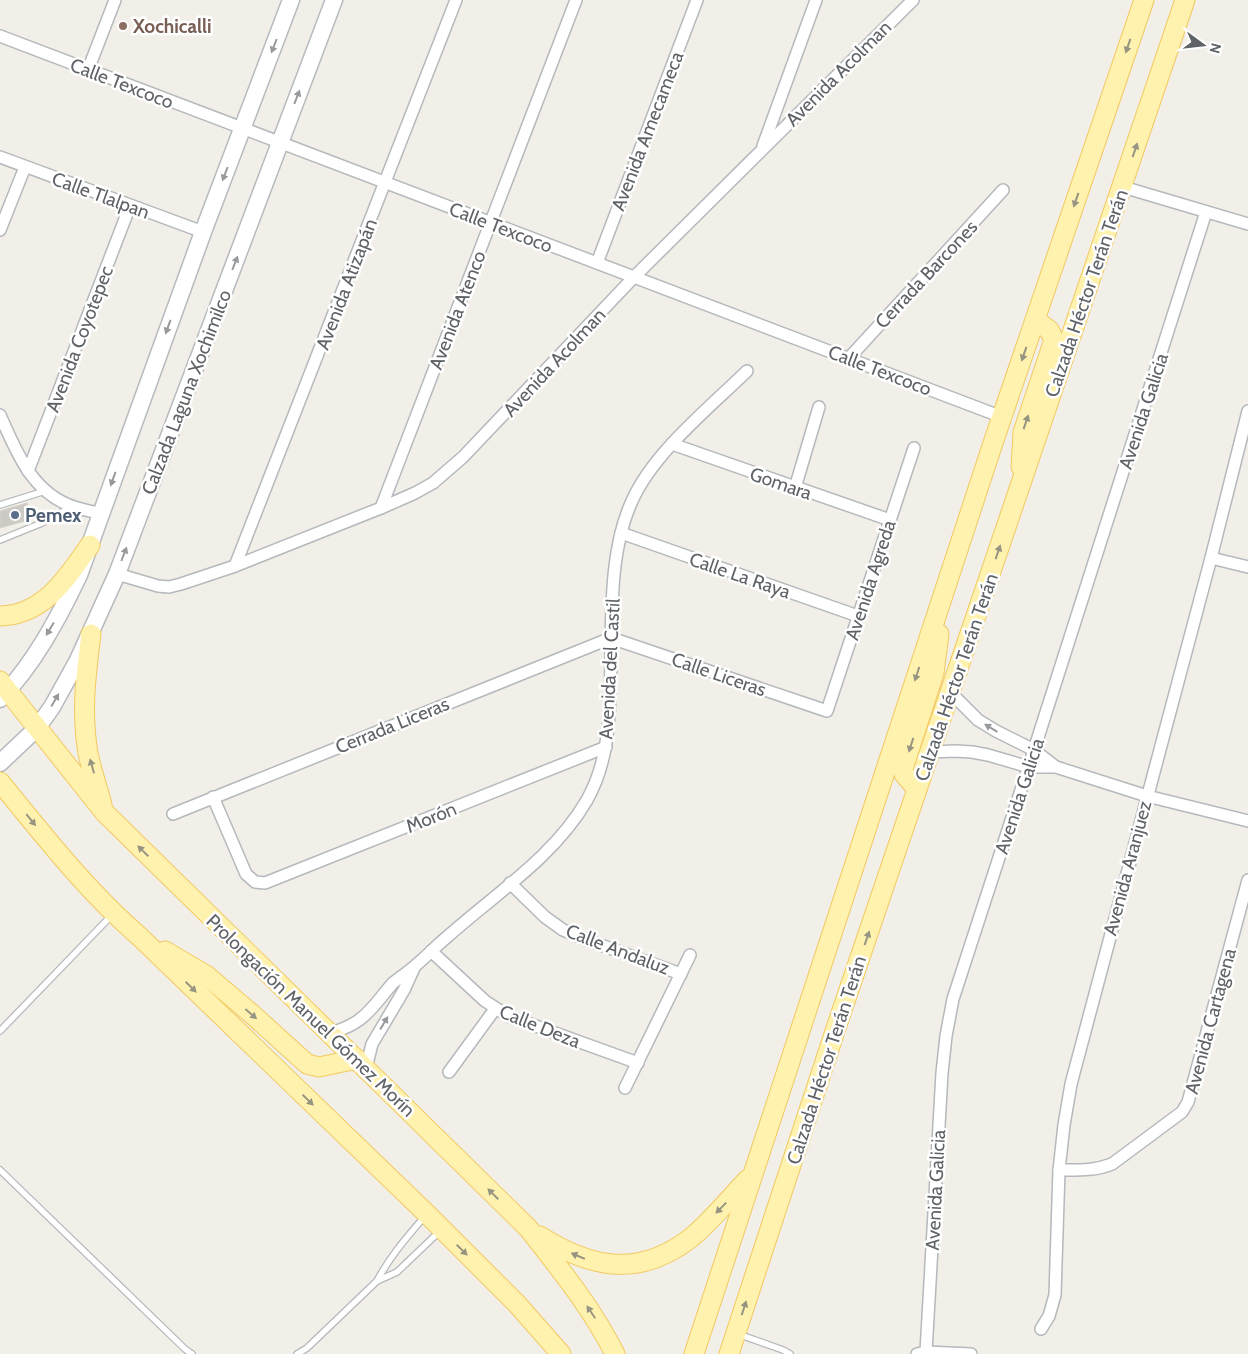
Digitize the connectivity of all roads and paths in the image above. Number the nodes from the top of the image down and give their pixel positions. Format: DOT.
graph roads {
  1 [pos="115,0"];
  2 [pos="292,0"];
  3 [pos="334,0"];
  4 [pos="456,0"];
  5 [pos="576,0"];
  6 [pos="697,0"];
  7 [pos="816,0"];
  8 [pos="913,0"];
  9 [pos="1144,0"];
  10 [pos="1186,0"];
  11 [pos="0,36"];
  12 [pos="88,70"];
  13 [pos="242,129"];
  14 [pos="280,143"];
  15 [pos="762,149"];
  16 [pos="0,157"];
  17 [pos="26,167"];
  18 [pos="386,183"];
  19 [pos="1122,187"];
  20 [pos="1003,190"];
  21 [pos="130,206"];
  22 [pos="1206,212"];
  23 [pos="491,223"];
  24 [pos="1248,224"];
  25 [pos="0,230"];
  26 [pos="203,232"];
  27 [pos="598,263"];
  28 [pos="634,277"];
  29 [pos="1036,320"];
  30 [pos="849,358"];
  31 [pos="747,370"];
  32 [pos="819,407"];
  33 [pos="1248,411"];
  34 [pos="0,416"];
  35 [pos="1002,417"];
  36 [pos="672,444"];
  37 [pos="914,448"];
  38 [pos="28,471"];
  39 [pos="795,488"];
  40 [pos="1020,488"];
  41 [pos="45,491"];
  42 [pos="0,505"];
  43 [pos="73,506"];
  44 [pos="381,508"];
  45 [pos="101,514"];
  46 [pos="890,520"];
  47 [pos="621,533"];
  48 [pos="0,540"];
  49 [pos="90,545"];
  50 [pos="1211,558"];
  51 [pos="235,566"];
  52 [pos="1248,567"];
  53 [pos="117,574"];
  54 [pos="943,596"];
  55 [pos="0,616"];
  56 [pos="858,616"];
  57 [pos="91,634"];
  58 [pos="611,638"];
  59 [pos="2,690"];
  60 [pos="950,692"];
  61 [pos="827,711"];
  62 [pos="37,728"];
  63 [pos="606,747"];
  64 [pos="1034,750"];
  65 [pos="930,752"];
  66 [pos="0,763"];
  67 [pos="1029,767"];
  68 [pos="1056,767"];
  69 [pos="0,782"];
  70 [pos="918,789"];
  71 [pos="1147,796"];
  72 [pos="213,797"];
  73 [pos="105,813"];
  74 [pos="173,814"];
  75 [pos="1248,821"];
  76 [pos="1248,880"];
  77 [pos="510,883"];
  78 [pos="113,914"];
  79 [pos="140,937"];
  80 [pos="431,951"];
  81 [pos="690,955"];
  82 [pos="415,967"];
  83 [pos="681,974"];
  84 [pos="495,1009"];
  85 [pos="0,1031"];
  86 [pos="329,1034"];
  87 [pos="638,1063"];
  88 [pos="361,1064"];
  89 [pos="449,1072"];
  90 [pos="625,1088"];
  91 [pos="0,1170"];
  92 [pos="1059,1170"];
  93 [pos="754,1172"];
  94 [pos="427,1214"];
  95 [pos="528,1228"];
  96 [pos="442,1229"];
  97 [pos="377,1281"];
  98 [pos="1040,1329"];
  99 [pos="735,1333"];
  100 [pos="921,1353"];
  101 [pos="192,1354"];
  102 [pos="297,1354"];
  103 [pos="561,1354"];
  104 [pos="615,1354"];
  105 [pos="694,1354"];
  106 [pos="728,1354"];
  107 [pos="790,1354"];
  108 [pos="971,1354"];
  1 -- 12 [label="street"];
  2 -- 13 [label="main road, Calzada Laguna Xochimilco, one-way"];
  14 -- 3 [label="main road, Calzada Laguna Xochimilco, one-way"];
  4 -- 18 [label="street, Avenida Atizapán"];
  5 -- 23 [label="street, Avenida Atenco"];
  6 -- 27 [label="street, Avenida Amecameca"];
  7 -- 15 [label="street"];
  8 -- 15 [label="street, Avenida Acolman"];
  9 -- 29 [label="main road, Calzada Héctor Terán Terán, one-way"];
  19 -- 10 [label="main road, Calzada Héctor Terán Terán, one-way"];
  11 -- 12 [label="street, Calle Texcoco"];
  12 -- 13 [label="street, Calle Texcoco"];
  13 -- 14 [label="street, Calle Texcoco"];
  13 -- 26 [label="main road, Calzada Laguna Xochimilco, one-way"];
  14 -- 18 [label="street, Calle Texcoco"];
  53 -- 14 [label="main road, Calzada Laguna Xochimilco, one-way"];
  15 -- 28 [label="street, Avenida Acolman"];
  16 -- 17 [label="street, Calle Tlalpan"];
  17 -- 21 [label="street, Calle Tlalpan"];
  17 -- 25 [label="street"];
  18 -- 23 [label="street, Calle Texcoco"];
  18 -- 51 [label="street, Avenida Atizapán"];
  19 -- 22 [label="street"];
  19 -- 40 [label="main road, Calzada Héctor Terán Terán"];
  20 -- 30 [label="street, Cerrada Barcones"];
  21 -- 26 [label="street, Calle Tlalpan"];
  21 -- 38 [label="street, Avenida Coyotepec"];
  22 -- 24 [label="street"];
  22 -- 64 [label="street, Avenida Galicia"];
  23 -- 27 [label="street, Calle Texcoco"];
  23 -- 44 [label="street, Avenida Atenco"];
  26 -- 45 [label="main road, Calzada Laguna Xochimilco, one-way"];
  27 -- 28 [label="street, Calle Texcoco"];
  28 -- 30 [label="street, Calle Texcoco"];
  28 -- 44 [label="street, Avenida Acolman"];
  29 -- 35 [label="main road, Calzada Héctor Terán Terán, one-way"];
  40 -- 29 [label="main road, one-way"];
  30 -- 35 [label="street, Calle Texcoco"];
  31 -- 36 [label="street, Avenida del Castil"];
  32 -- 39 [label="street"];
  33 -- 50 [label="street, Avenida Aranjuez"];
  34 -- 38 [label="street"];
  35 -- 54 [label="main road, Calzada Héctor Terán Terán"];
  36 -- 39 [label="street, Gomara"];
  36 -- 47 [label="street, Avenida del Castil"];
  37 -- 46 [label="street, Avenida Agreda"];
  38 -- 41 [label="street"];
  39 -- 46 [label="street, Gomara"];
  60 -- 40 [label="main road, Calzada Héctor Terán Terán, one-way"];
  41 -- 42 [label="lane"];
  41 -- 43 [label="street"];
  43 -- 45 [label="street"];
  43 -- 48 [label="lane"];
  44 -- 51 [label="street, Avenida Acolman"];
  45 -- 49 [label="main road, Calzada Laguna Xochimilco"];
  46 -- 56 [label="street, Avenida Agreda"];
  47 -- 56 [label="street, Calle La Raya"];
  47 -- 58 [label="street, Avenida del Castil"];
  49 -- 55 [label="main road"];
  49 -- 59 [label="main road, Calzada Laguna Xochimilco, one-way"];
  50 -- 52 [label="street"];
  50 -- 71 [label="street, Avenida Aranjuez"];
  51 -- 53 [label="street, Avenida Acolman"];
  53 -- 57 [label="main road, Calzada Laguna Xochimilco"];
  54 -- 70 [label="main road, one-way"];
  54 -- 93 [label="main road, Calzada Héctor Terán Terán, one-way"];
  56 -- 61 [label="street, Avenida Agreda"];
  62 -- 57 [label="main road, Calzada Laguna Xochimilco, one-way"];
  73 -- 57 [label="main road, one-way"];
  58 -- 61 [label="street, Calle Liceras"];
  58 -- 63 [label="street, Avenida del Castil"];
  58 -- 72 [label="street, Cerrada Liceras"];
  59 -- 62 [label="main road, Prolongación Manuel Gómez Morín"];
  64 -- 60 [label="street, one-way"];
  60 -- 65 [label="main road, Calzada Héctor Terán Terán"];
  62 -- 66 [label="main road, Calzada Laguna Xochimilco"];
  62 -- 73 [label="main road, Prolongación Manuel Gómez Morín"];
  63 -- 72 [label="street, Morón"];
  63 -- 77 [label="street, Avenida del Castil"];
  64 -- 67 [label="street, Avenida Galicia"];
  64 -- 68 [label="street"];
  65 -- 67 [label="street"];
  65 -- 70 [label="main road, Calzada Héctor Terán Terán"];
  67 -- 68 [label="street"];
  67 -- 100 [label="street, Avenida Galicia"];
  68 -- 71 [label="street"];
  69 -- 78 [label="main road, one-way"];
  99 -- 70 [label="main road, Calzada Héctor Terán Terán, one-way"];
  71 -- 75 [label="street"];
  71 -- 92 [label="street, Avenida Aranjuez"];
  72 -- 74 [label="street, Cerrada Liceras"];
  86 -- 73 [label="main road, Prolongación Manuel Gómez Morín, one-way"];
  76 -- 92 [label="street, Avenida Cartagena"];
  77 -- 80 [label="street, Avenida del Castil"];
  77 -- 83 [label="street, Calle Andaluz"];
  78 -- 79 [label="main road"];
  78 -- 85 [label="lane"];
  79 -- 88 [label="main road, one-way"];
  79 -- 94 [label="main road, one-way"];
  80 -- 82 [label="street, Avenida del Castil"];
  80 -- 84 [label="street, Calle Deza"];
  81 -- 83 [label="street"];
  82 -- 86 [label="street, Avenida del Castil"];
  88 -- 82 [label="street, Avenida del Castil, one-way"];
  83 -- 87 [label="street"];
  84 -- 87 [label="street, Calle Deza"];
  84 -- 89 [label="street"];
  86 -- 88 [label="main road, Prolongación Manuel Gómez Morín"];
  87 -- 90 [label="street"];
  95 -- 88 [label="main road, Prolongación Manuel Gómez Morín, one-way"];
  91 -- 101 [label="lane"];
  92 -- 98 [label="street, Avenida Aranjuez"];
  93 -- 95 [label="main road, one-way"];
  93 -- 105 [label="main road, Calzada Héctor Terán Terán"];
  94 -- 96 [label="main road"];
  94 -- 97 [label="lane"];
  104 -- 95 [label="main road, Prolongación Manuel Gómez Morín, one-way"];
  96 -- 97 [label="lane"];
  96 -- 103 [label="main road, one-way"];
  97 -- 102 [label="lane"];
  99 -- 106 [label="main road, Calzada Héctor Terán Terán"];
  99 -- 107 [label="lane"];
  100 -- 108 [label="street, Avenida Galicia"];
}
